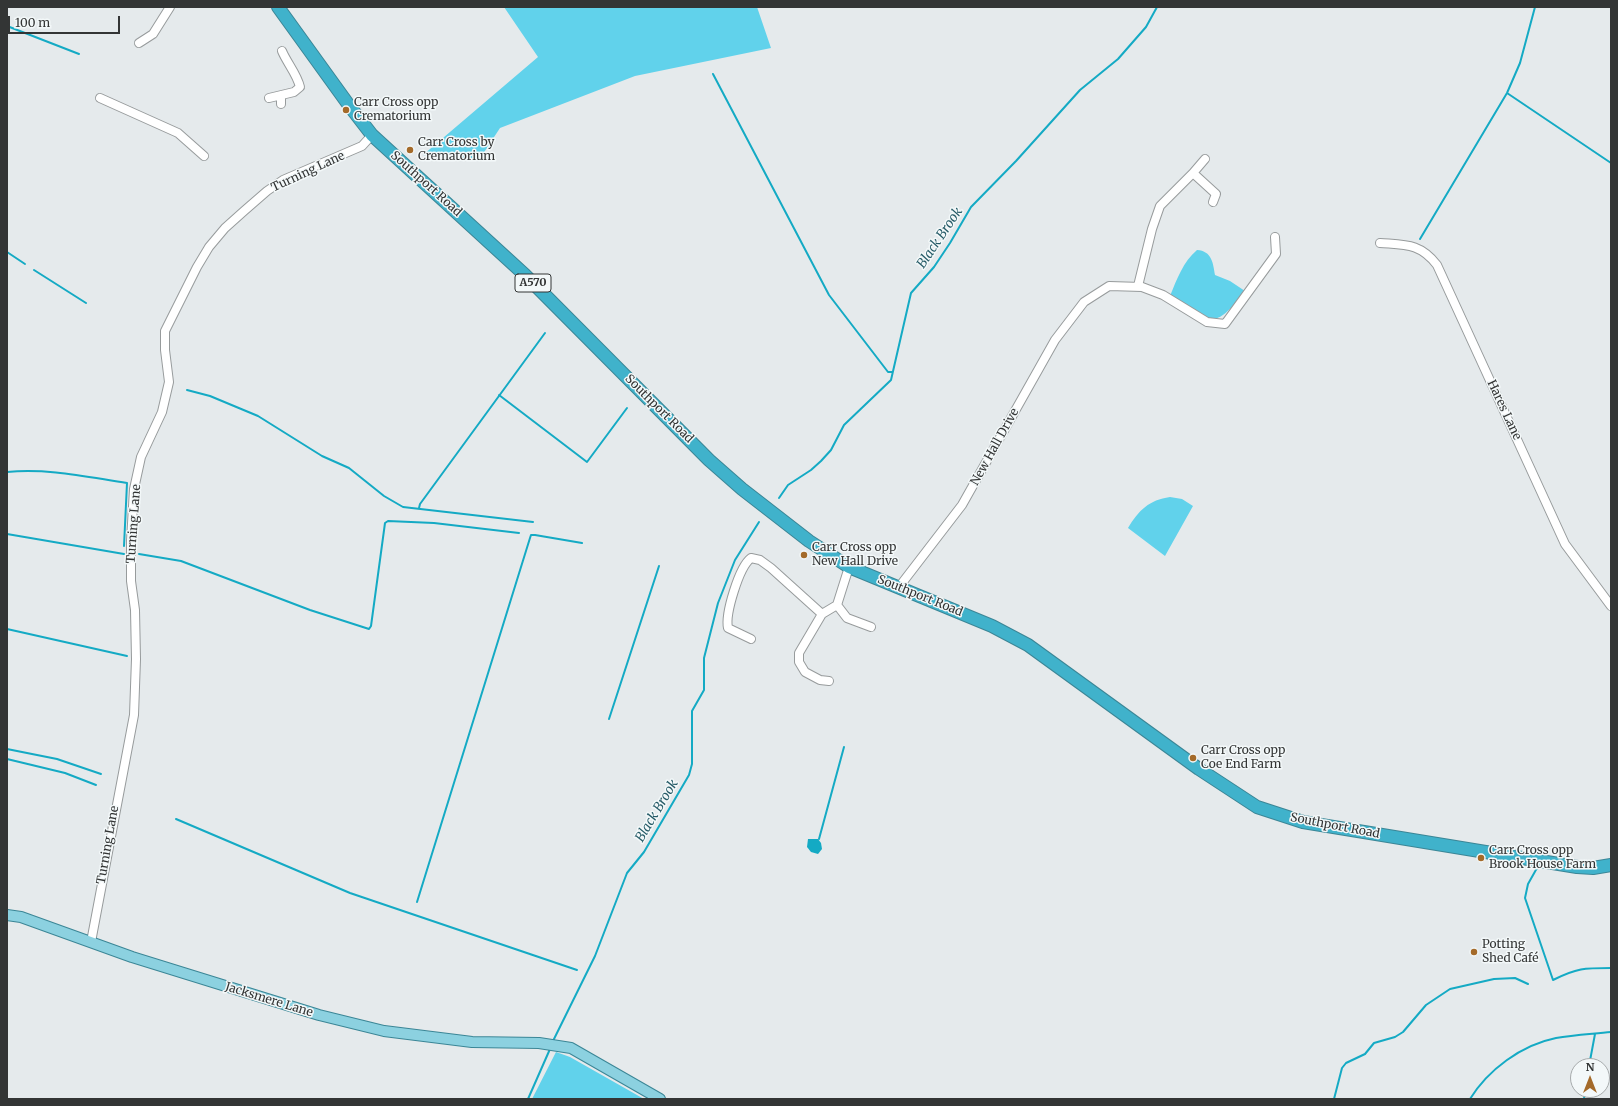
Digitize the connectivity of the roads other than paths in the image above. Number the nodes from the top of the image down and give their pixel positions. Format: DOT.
graph roads {
  1 [pos="170,7"];
  2 [pos="278,7"];
  3 [pos="140,43"];
  4 [pos="282,51"];
  5 [pos="100,98"];
  6 [pos="270,98"];
  7 [pos="372,135"];
  8 [pos="204,156"];
  9 [pos="1205,159"];
  10 [pos="1193,173"];
  11 [pos="1213,202"];
  12 [pos="1275,237"];
  13 [pos="1380,243"];
  14 [pos="1142,287"];
  15 [pos="849,567"];
  16 [pos="899,587"];
  17 [pos="836,605"];
  18 [pos="1611,606"];
  19 [pos="822,614"];
  20 [pos="871,627"];
  21 [pos="751,639"];
  22 [pos="828,680"];
  23 [pos="1611,865"];
  24 [pos="7,915"];
  25 [pos="90,942"];
  26 [pos="660,1099"];
  1 -- 3 [label="street"];
  2 -- 7 [label="highway, Southport Road / A570"];
  4 -- 6 [label="street"];
  5 -- 8 [label="street"];
  7 -- 15 [label="highway, Southport Road / A570"];
  7 -- 25 [label="street, Turning Lane"];
  9 -- 10 [label="street"];
  10 -- 11 [label="street"];
  10 -- 14 [label="street"];
  12 -- 14 [label="street"];
  13 -- 18 [label="street, Hares Lane"];
  14 -- 16 [label="street, New Hall Drive"];
  15 -- 16 [label="highway, Southport Road / A570"];
  15 -- 17 [label="street"];
  16 -- 23 [label="highway, Southport Road / A570"];
  17 -- 19 [label="street"];
  17 -- 20 [label="street"];
  19 -- 21 [label="street"];
  19 -- 22 [label="street"];
  24 -- 25 [label="main road, Jacksmere Lane"];
  25 -- 26 [label="main road, Jacksmere Lane"];
}
